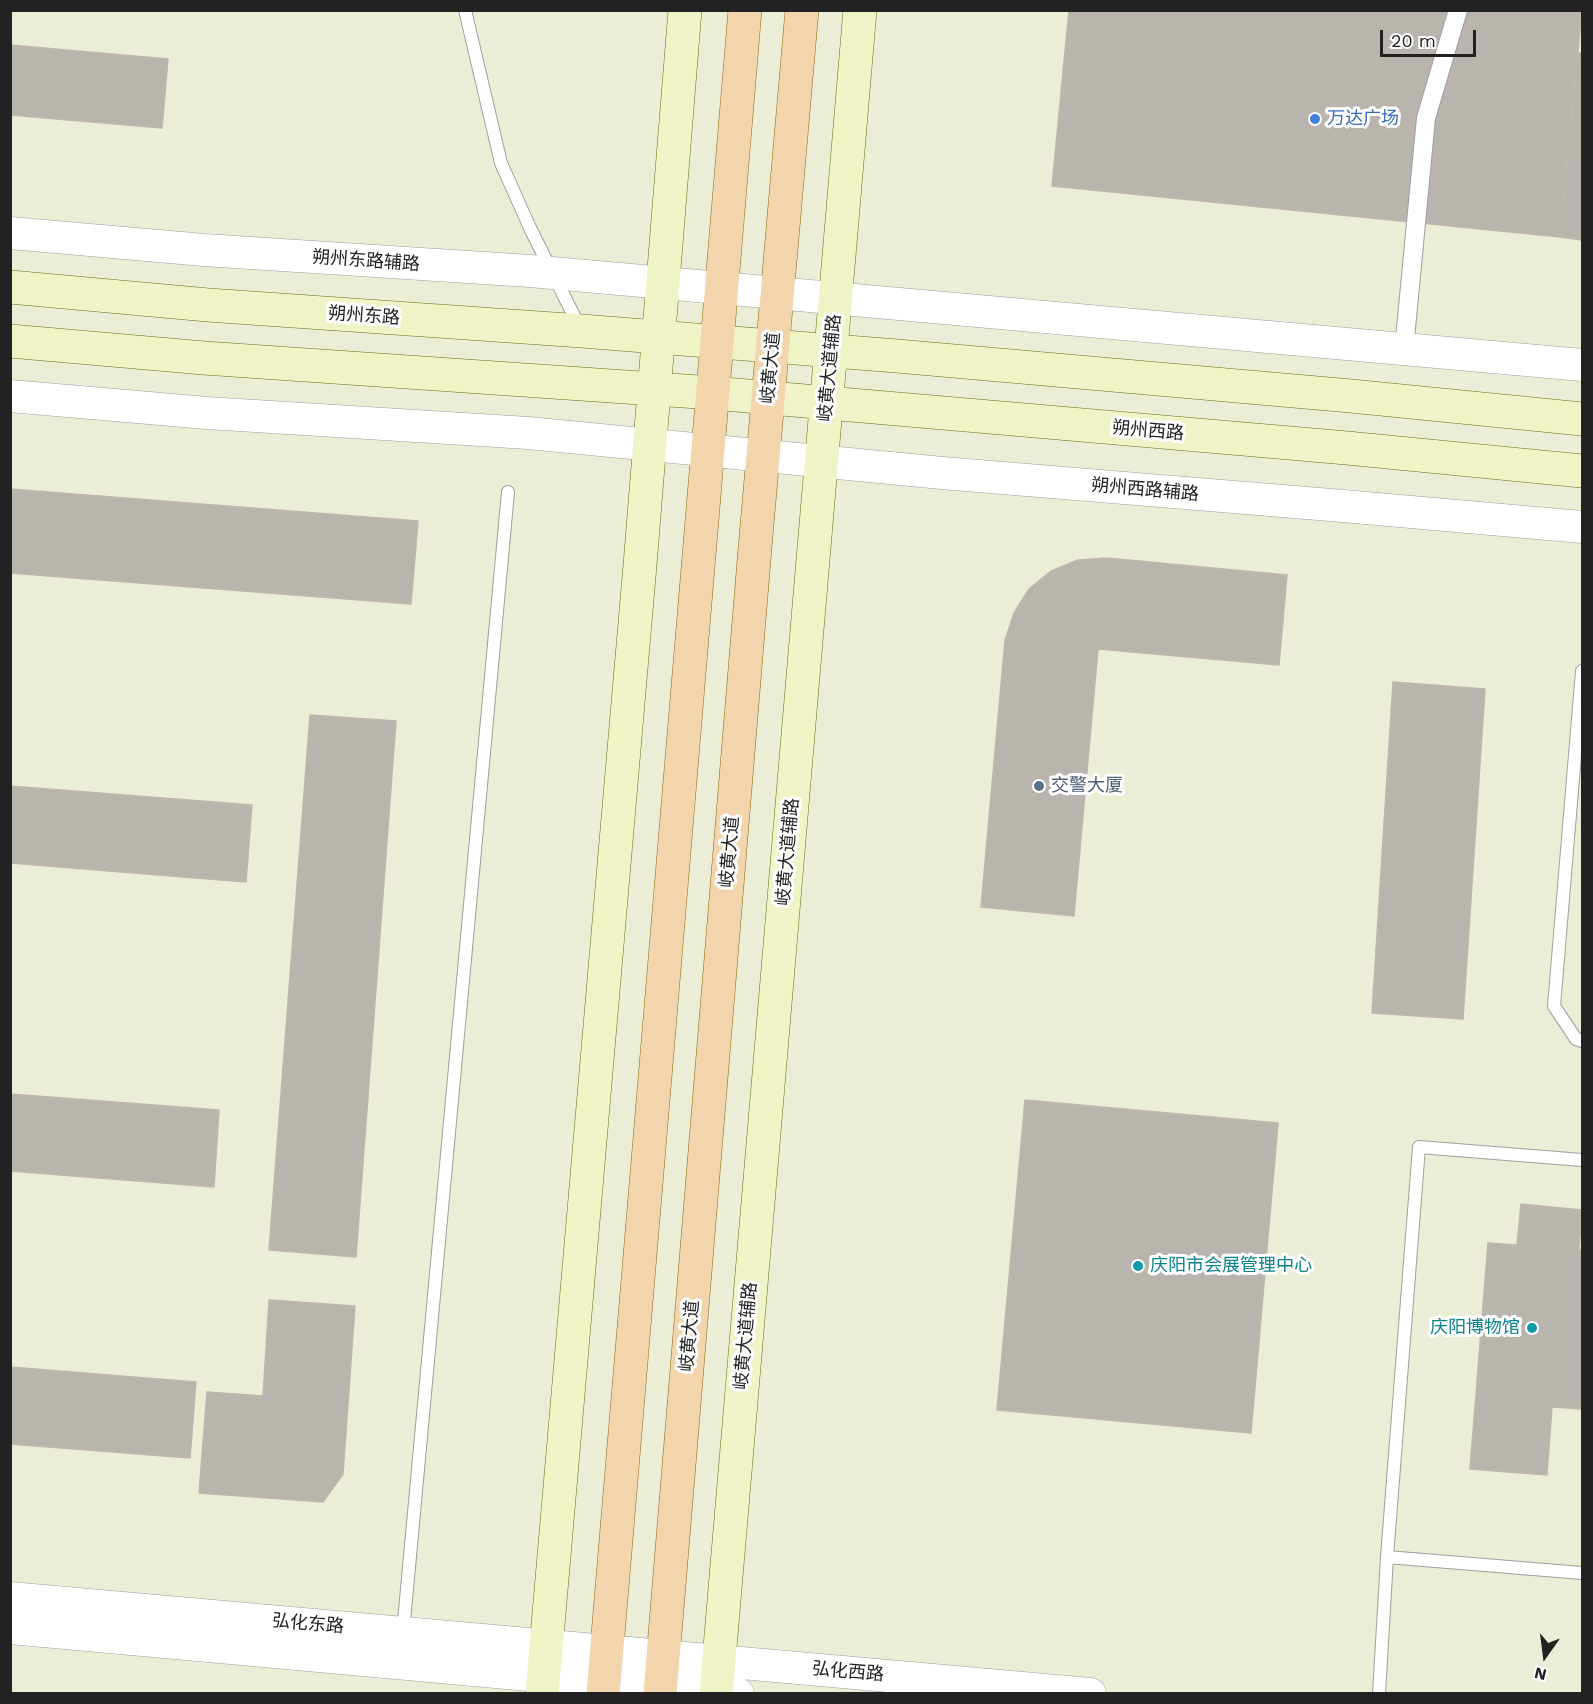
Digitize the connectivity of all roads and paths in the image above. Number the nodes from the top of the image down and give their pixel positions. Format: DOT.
graph roads {
  1 [pos="465,10"];
  2 [pos="685,10"];
  3 [pos="745,10"];
  4 [pos="802,10"];
  5 [pos="860,10"];
  6 [pos="1458,10"];
  7 [pos="10,233"];
  8 [pos="552,273"];
  9 [pos="662,284"];
  10 [pos="10,287"];
  11 [pos="722,289"];
  12 [pos="778,294"];
  13 [pos="836,299"];
  14 [pos="582,331"];
  15 [pos="658,337"];
  16 [pos="10,341"];
  17 [pos="717,342"];
  18 [pos="773,346"];
  19 [pos="1404,349"];
  20 [pos="831,351"];
  21 [pos="1582,365"];
  22 [pos="654,389"];
  23 [pos="713,393"];
  24 [pos="10,396"];
  25 [pos="769,398"];
  26 [pos="827,402"];
  27 [pos="1582,419"];
  28 [pos="650,446"];
  29 [pos="708,451"];
  30 [pos="764,456"];
  31 [pos="822,462"];
  32 [pos="1582,471"];
  33 [pos="508,492"];
  34 [pos="1582,527"];
  35 [pos="1582,671"];
  36 [pos="1582,1041"];
  37 [pos="1582,1160"];
  38 [pos="1387,1557"];
  39 [pos="1582,1573"];
  40 [pos="10,1598"];
  41 [pos="10,1628"];
  42 [pos="403,1633"];
  43 [pos="544,1672"];
  44 [pos="604,1675"];
  45 [pos="661,1679"];
  46 [pos="722,1685"];
  47 [pos="1090,1694"];
  48 [pos="1379,1694"];
  1 -- 8 [label="lane"];
  2 -- 9 [label="main road"];
  3 -- 11 [label="main road"];
  4 -- 12 [label="main road, 岐黄大道"];
  5 -- 13 [label="main road, 岐黄大道辅路"];
  6 -- 19 [label="street"];
  7 -- 8 [label="street, 朔州东路辅路"];
  8 -- 9 [label="street, 朔州东路辅路"];
  8 -- 14 [label="lane"];
  9 -- 11 [label="street, 朔州东路辅路"];
  9 -- 15 [label="main road"];
  10 -- 14 [label="main road, 朔州东路"];
  11 -- 12 [label="street"];
  11 -- 17 [label="main road"];
  12 -- 13 [label="street"];
  12 -- 18 [label="main road, 岐黄大道"];
  13 -- 19 [label="street"];
  13 -- 20 [label="main road, 岐黄大道辅路"];
  14 -- 15 [label="main road, 朔州东路"];
  15 -- 17 [label="main road, 朔州东路"];
  15 -- 22 [label="main road"];
  16 -- 22 [label="main road"];
  17 -- 18 [label="main road"];
  17 -- 23 [label="main road"];
  18 -- 20 [label="main road"];
  18 -- 25 [label="main road, 岐黄大道"];
  19 -- 21 [label="street"];
  20 -- 26 [label="main road, 岐黄大道辅路"];
  20 -- 27 [label="main road"];
  22 -- 23 [label="main road"];
  22 -- 28 [label="main road"];
  23 -- 25 [label="main road, 朔州西路"];
  23 -- 29 [label="main road"];
  24 -- 28 [label="street"];
  25 -- 26 [label="main road, 朔州西路"];
  25 -- 30 [label="main road, 岐黄大道"];
  26 -- 31 [label="main road, 岐黄大道辅路"];
  26 -- 32 [label="main road, 朔州西路"];
  28 -- 29 [label="street"];
  28 -- 43 [label="main road"];
  29 -- 30 [label="street, 朔州西路辅路"];
  29 -- 44 [label="main road"];
  30 -- 31 [label="street, 朔州西路辅路"];
  30 -- 45 [label="main road, 岐黄大道"];
  31 -- 34 [label="street, 朔州西路辅路"];
  31 -- 46 [label="main road, 岐黄大道辅路"];
  33 -- 42 [label="lane"];
  35 -- 36 [label="lane"];
  37 -- 38 [label="lane"];
  38 -- 39 [label="lane"];
  38 -- 48 [label="lane"];
  40 -- 42 [label="street, 弘化东路"];
  41 -- 43 [label="street, 弘化东路"];
  42 -- 43 [label="street, 弘化东路"];
  43 -- 44 [label="street, 弘化东路"];
  44 -- 45 [label="street, 弘化西路"];
  45 -- 46 [label="street, 弘化西路"];
  46 -- 47 [label="street, 弘化西路"];
}
